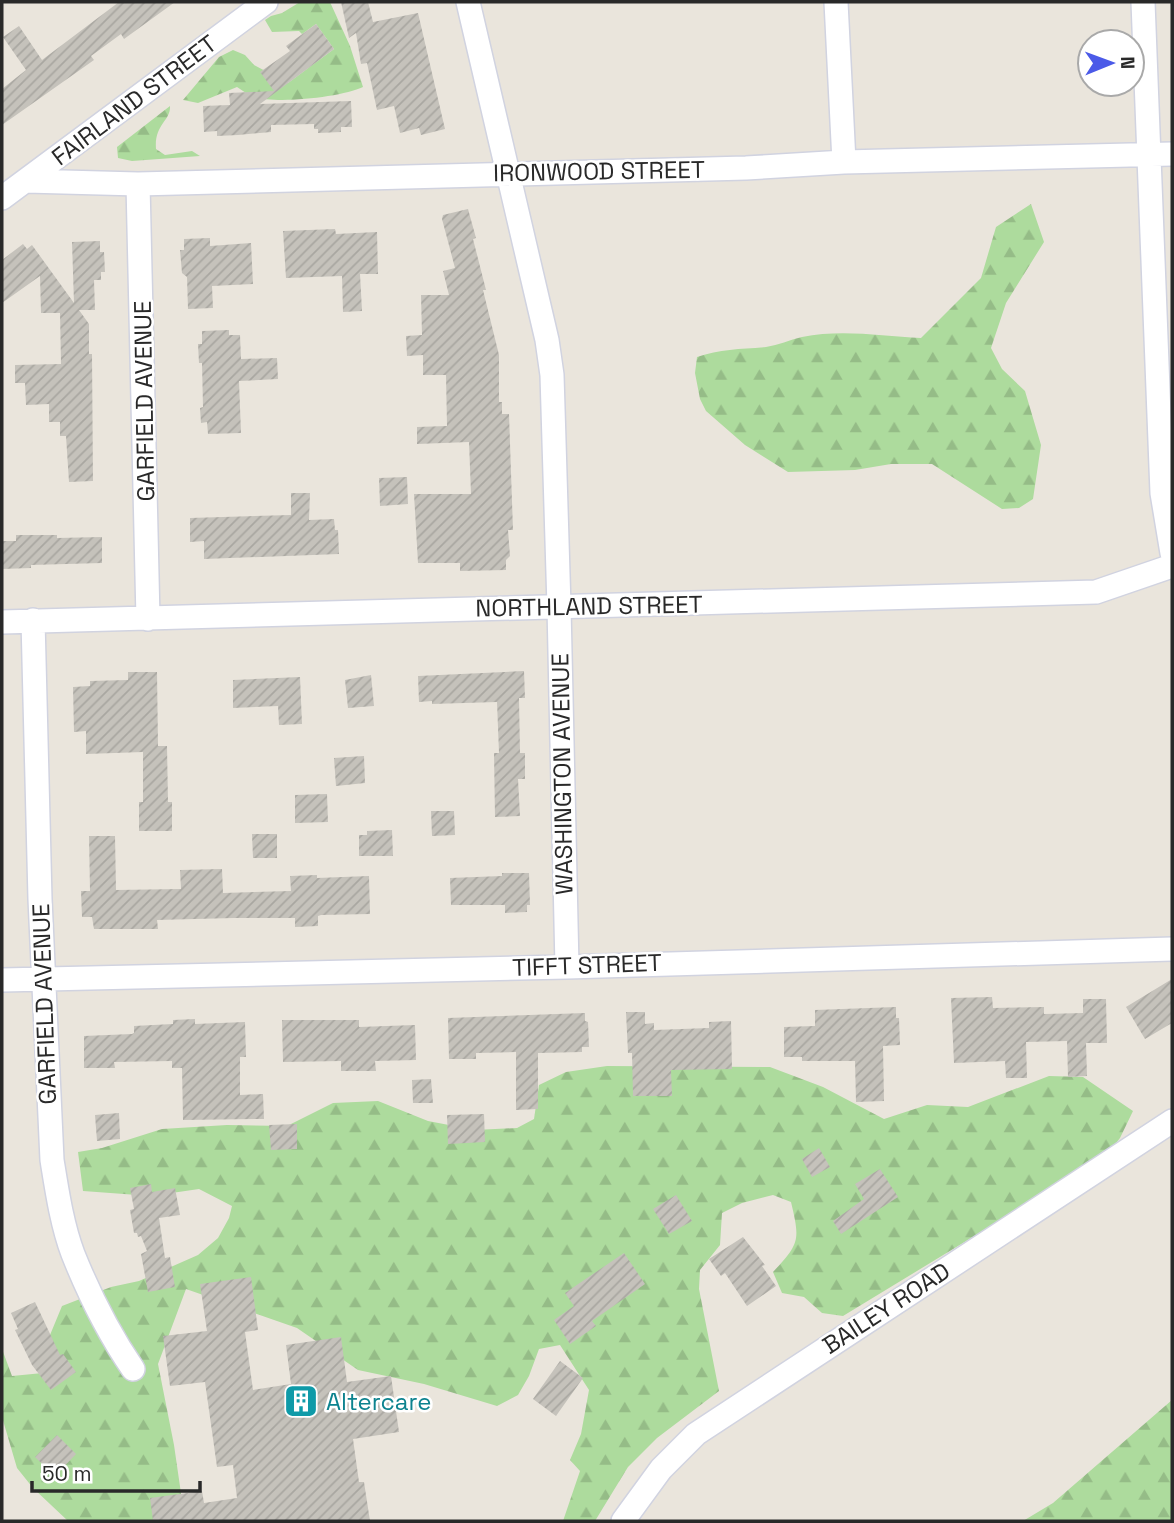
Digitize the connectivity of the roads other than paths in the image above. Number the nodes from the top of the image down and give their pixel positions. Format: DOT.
graph roads {
  1 [pos="266,2"];
  2 [pos="468,2"];
  3 [pos="836,2"];
  4 [pos="1143,2"];
  5 [pos="1147,155"];
  6 [pos="1172,155"];
  7 [pos="844,162"];
  8 [pos="508,173"];
  9 [pos="26,181"];
  10 [pos="138,184"];
  11 [pos="2,198"];
  12 [pos="1172,553"];
  13 [pos="1172,566"];
  14 [pos="559,607"];
  15 [pos="148,619"];
  16 [pos="33,620"];
  17 [pos="2,622"];
  18 [pos="1172,949"];
  19 [pos="567,967"];
  20 [pos="44,979"];
  21 [pos="2,980"];
  22 [pos="1172,1121"];
  23 [pos="133,1369"];
  24 [pos="623,1521"];
  1 -- 9 [label="street, FAIRLAND STREET"];
  2 -- 8 [label="street, WASHINGTON AVENUE"];
  3 -- 7 [label="street"];
  4 -- 5 [label="street"];
  5 -- 6 [label="street, IRONWOOD STREET"];
  5 -- 7 [label="street, IRONWOOD STREET"];
  5 -- 12 [label="street"];
  7 -- 8 [label="street, IRONWOOD STREET"];
  8 -- 10 [label="street, IRONWOOD STREET"];
  8 -- 14 [label="street, WASHINGTON AVENUE"];
  9 -- 10 [label="street, IRONWOOD STREET"];
  9 -- 11 [label="street, FAIRLAND STREET"];
  10 -- 15 [label="street, GARFIELD AVENUE"];
  13 -- 14 [label="street, NORTHLAND STREET"];
  14 -- 15 [label="street, NORTHLAND STREET"];
  14 -- 19 [label="street, WASHINGTON AVENUE"];
  15 -- 16 [label="street, NORTHLAND STREET"];
  16 -- 17 [label="street, NORTHLAND STREET"];
  16 -- 20 [label="street, GARFIELD AVENUE"];
  18 -- 19 [label="street, TIFFT STREET"];
  19 -- 20 [label="street, TIFFT STREET"];
  20 -- 21 [label="street, TIFFT STREET"];
  20 -- 23 [label="street, GARFIELD AVENUE"];
  22 -- 24 [label="street, BAILEY ROAD"];
}
